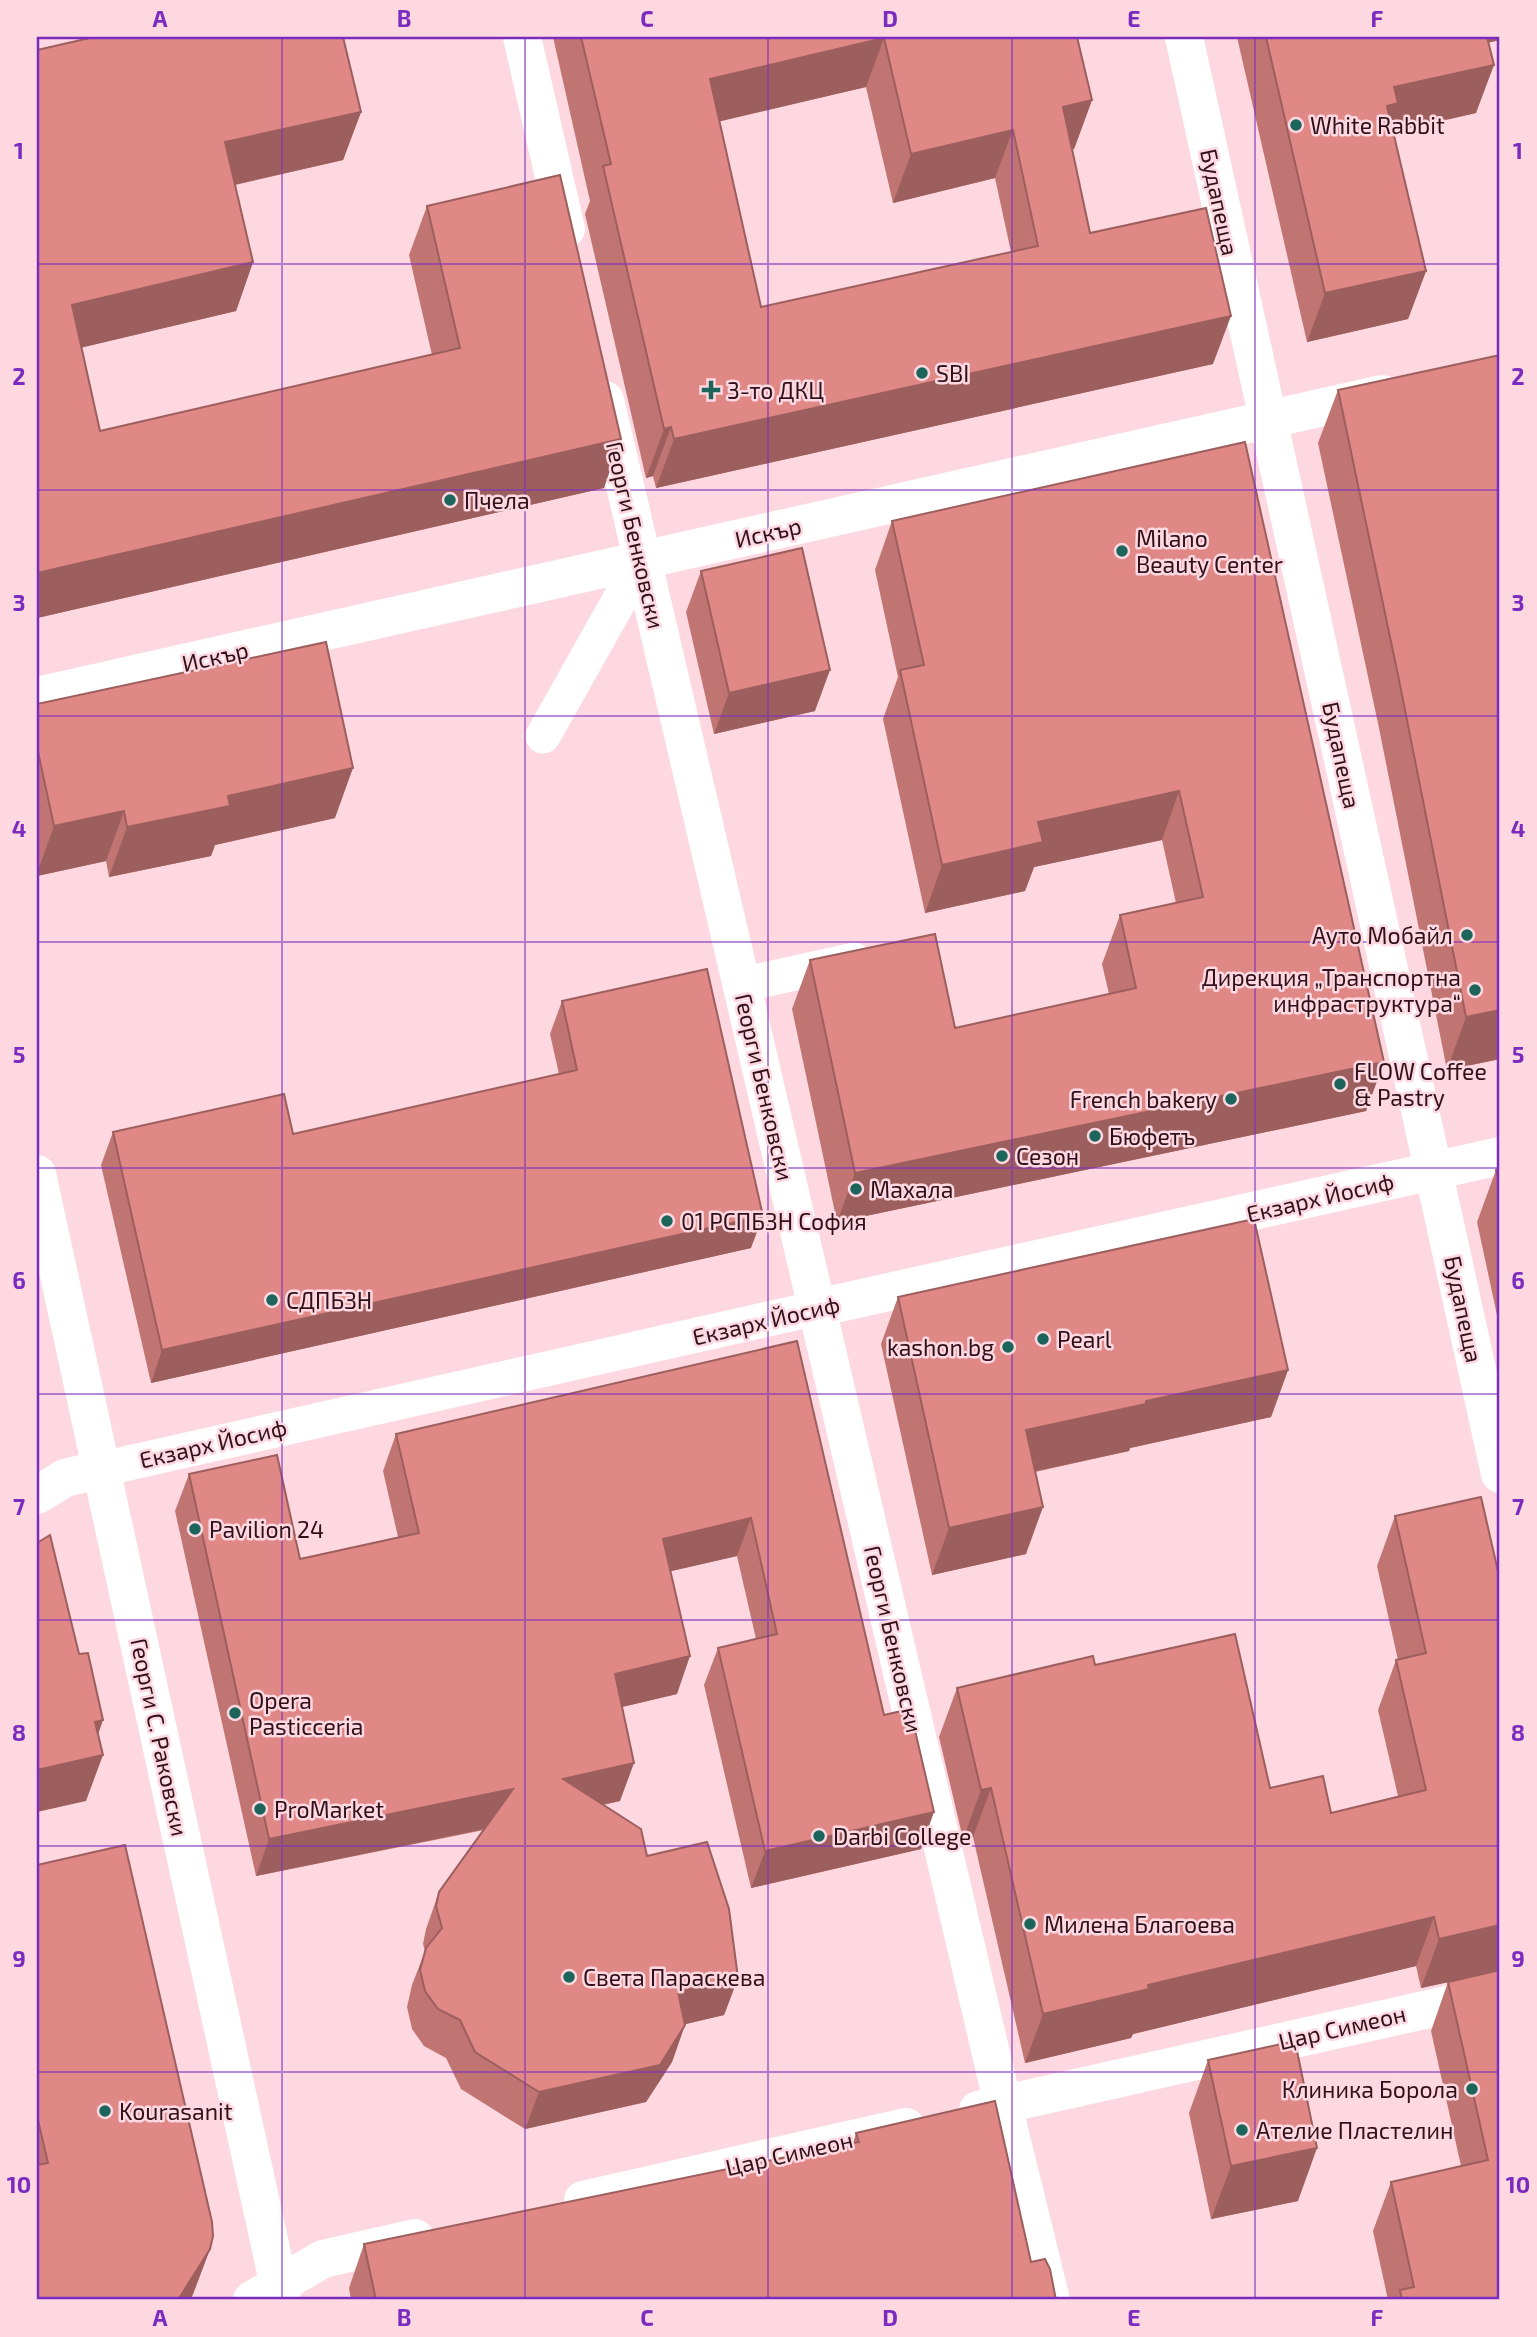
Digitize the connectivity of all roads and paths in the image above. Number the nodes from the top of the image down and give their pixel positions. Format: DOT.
graph roads {
  1 [pos="522,37"];
  2 [pos="1184,37"];
  3 [pos="574,264"];
  4 [pos="598,371"];
  5 [pos="1419,386"];
  6 [pos="1269,419"];
  7 [pos="642,560"];
  8 [pos="37,696"];
  9 [pos="543,736"];
  10 [pos="889,952"];
  11 [pos="741,985"];
  12 [pos="1500,1156"];
  13 [pos="1433,1171"];
  14 [pos="37,1174"];
  15 [pos="817,1308"];
  16 [pos="102,1468"];
  17 [pos="1500,1474"];
  18 [pos="37,1495"];
  19 [pos="1500,1993"];
  20 [pos="1003,2105"];
  21 [pos="554,2207"];
  22 [pos="445,2231"];
  23 [pos="271,2295"];
  24 [pos="1051,2300"];
  1 -- 3 [label="street"];
  2 -- 6 [label="street, Будапеща"];
  4 -- 7 [label="street, Георги Бенковски"];
  5 -- 6 [label="street, Искър"];
  6 -- 7 [label="street, Искър"];
  6 -- 13 [label="street, Будапеща"];
  7 -- 8 [label="street, Искър"];
  7 -- 9 [label="lane"];
  7 -- 11 [label="street, Георги Бенковски"];
  10 -- 11 [label="lane"];
  11 -- 15 [label="street, Георги Бенковски"];
  12 -- 13 [label="street, Екзарх Йосиф"];
  13 -- 15 [label="street, Екзарх Йосиф"];
  13 -- 17 [label="street, Будапеща"];
  14 -- 16 [label="street, Георги С. Раковски"];
  15 -- 16 [label="lane, Екзарх Йосиф"];
  15 -- 20 [label="street, Георги Бенковски"];
  16 -- 18 [label="street, Екзарх Йосиф"];
  16 -- 23 [label="street, Георги С. Раковски"];
  19 -- 20 [label="street, Цар Симеон"];
  20 -- 21 [label="street, Цар Симеон"];
  20 -- 24 [label="street, Георги Бенковски"];
  22 -- 23 [label="street"];
}
